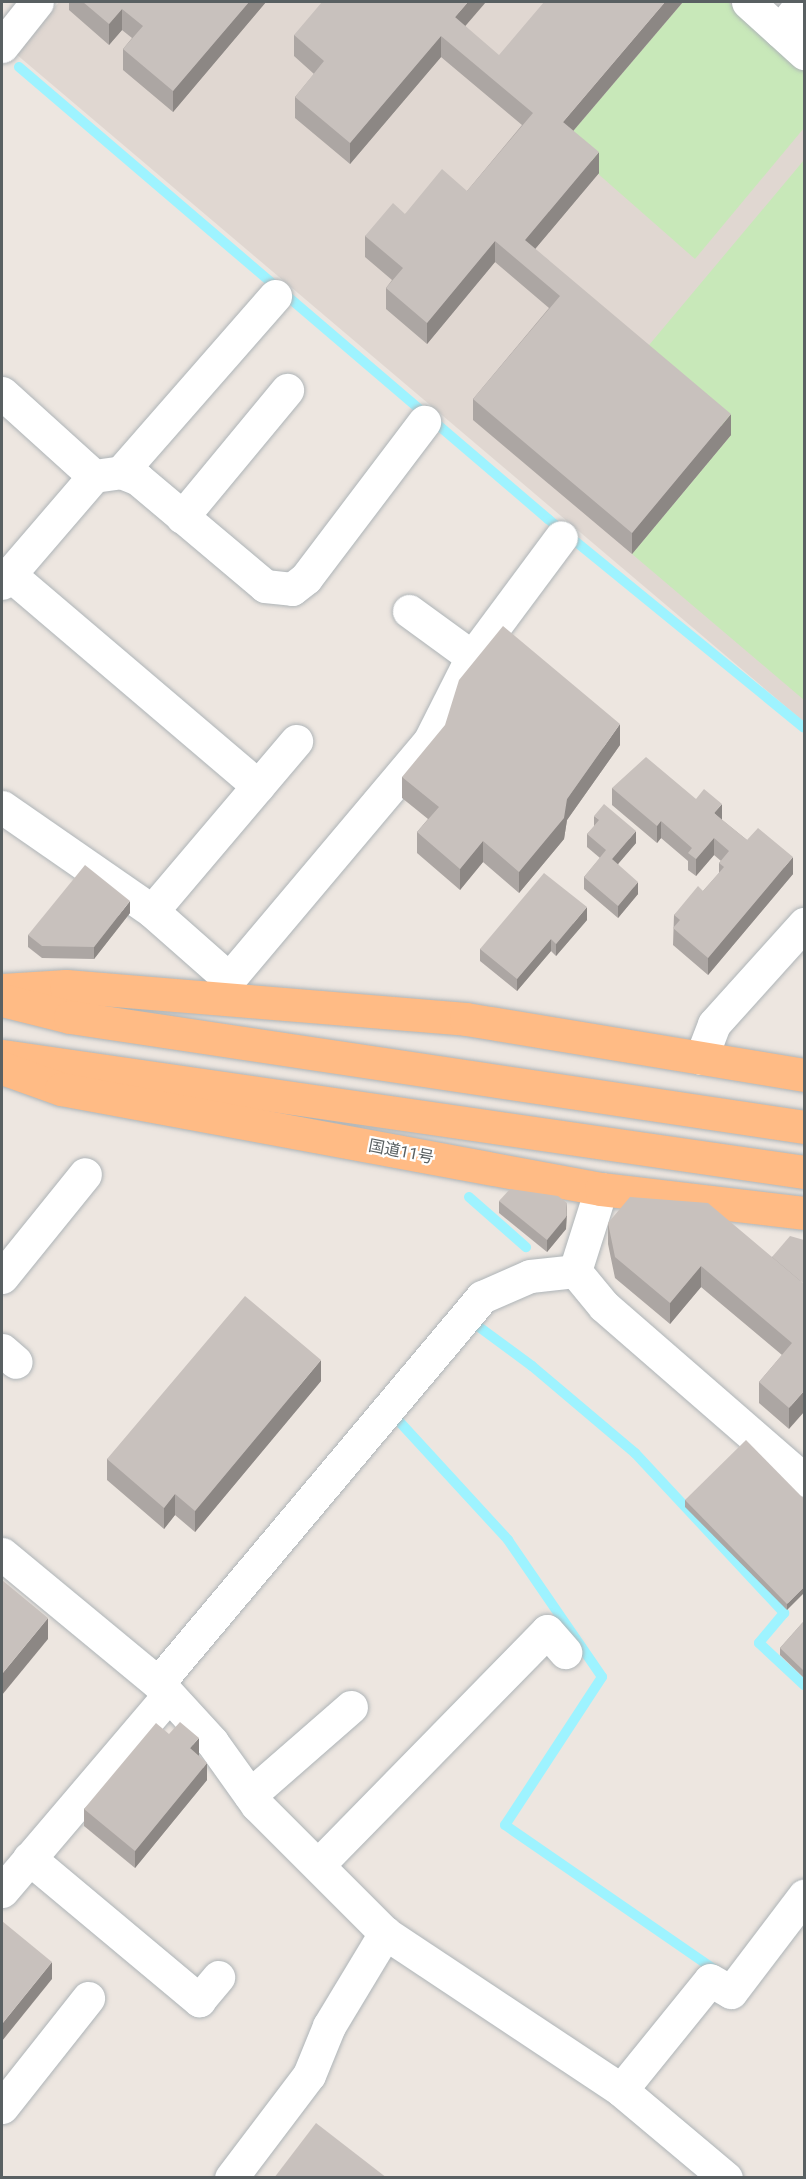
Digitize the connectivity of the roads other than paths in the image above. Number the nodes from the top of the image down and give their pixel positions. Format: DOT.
graph roads {
  1 [pos="37,2"];
  2 [pos="748,2"];
  3 [pos="803,2"];
  4 [pos="780,31"];
  5 [pos="2,46"];
  6 [pos="804,53"];
  7 [pos="275,296"];
  8 [pos="287,390"];
  9 [pos="2,393"];
  10 [pos="424,422"];
  11 [pos="107,474"];
  12 [pos="182,517"];
  13 [pos="561,537"];
  14 [pos="5,579"];
  15 [pos="409,611"];
  16 [pos="472,657"];
  17 [pos="296,741"];
  18 [pos="258,786"];
  19 [pos="2,807"];
  20 [pos="153,911"];
  21 [pos="804,924"];
  22 [pos="227,988"];
  23 [pos="2,990"];
  24 [pos="2,1000"];
  25 [pos="2,1055"];
  26 [pos="701,1058"];
  27 [pos="2,1068"];
  28 [pos="804,1075"];
  29 [pos="804,1127"];
  30 [pos="804,1173"];
  31 [pos="85,1174"];
  32 [pos="601,1189"];
  33 [pos="804,1213"];
  34 [pos="575,1271"];
  35 [pos="2,1277"];
  36 [pos="804,1480"];
  37 [pos="2,1554"];
  38 [pos="566,1652"];
  39 [pos="163,1689"];
  40 [pos="351,1707"];
  41 [pos="250,1795"];
  42 [pos="29,1858"];
  43 [pos="318,1865"];
  44 [pos="2,1891"];
  45 [pos="804,1896"];
  46 [pos="385,1933"];
  47 [pos="218,1977"];
  48 [pos="88,1998"];
  49 [pos="621,2090"];
  50 [pos="2,2107"];
  51 [pos="231,2178"];
  52 [pos="726,2178"];
  1 -- 5 [label="street"];
  2 -- 4 [label="street"];
  3 -- 4 [label="street"];
  4 -- 6 [label="street"];
  7 -- 11 [label="street"];
  8 -- 12 [label="street"];
  9 -- 11 [label="street"];
  10 -- 12 [label="street"];
  11 -- 12 [label="street"];
  11 -- 14 [label="street"];
  13 -- 16 [label="street"];
  14 -- 18 [label="street"];
  15 -- 16 [label="street"];
  16 -- 22 [label="street"];
  17 -- 18 [label="street"];
  18 -- 20 [label="street"];
  19 -- 20 [label="street"];
  20 -- 22 [label="street"];
  21 -- 26 [label="street"];
  22 -- 23 [label="highway"];
  22 -- 26 [label="highway"];
  24 -- 29 [label="highway"];
  25 -- 30 [label="highway"];
  26 -- 28 [label="highway"];
  27 -- 32 [label="highway, 国道11号"];
  31 -- 35 [label="street"];
  32 -- 33 [label="highway, 国道11号"];
  32 -- 34 [label="street"];
  34 -- 36 [label="street"];
  34 -- 39 [label="street"];
  37 -- 39 [label="street"];
  38 -- 43 [label="street"];
  39 -- 41 [label="street"];
  39 -- 42 [label="street"];
  40 -- 41 [label="street"];
  41 -- 43 [label="street"];
  42 -- 44 [label="street"];
  42 -- 47 [label="street"];
  43 -- 46 [label="street"];
  45 -- 49 [label="street"];
  46 -- 49 [label="street"];
  46 -- 51 [label="street"];
  48 -- 50 [label="street"];
  49 -- 52 [label="street"];
}
